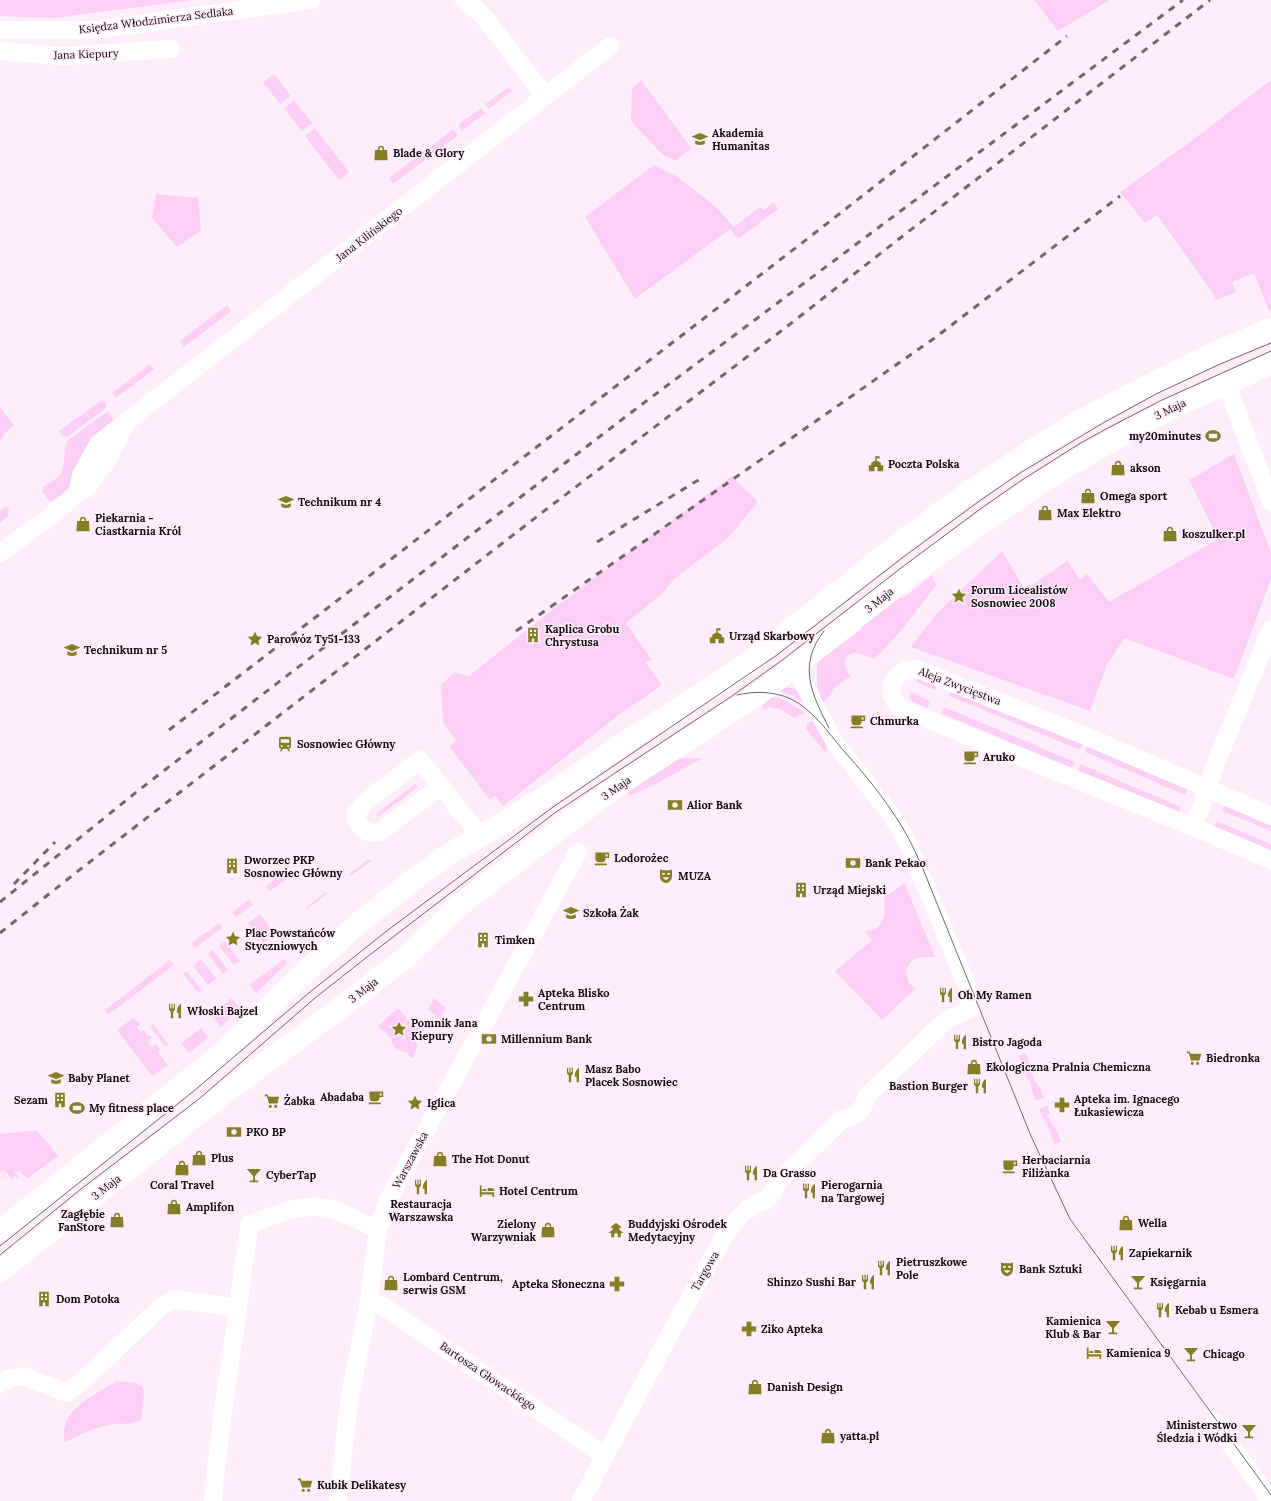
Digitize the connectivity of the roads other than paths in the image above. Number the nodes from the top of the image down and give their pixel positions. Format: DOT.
graph roads {
  1 [pos="311,0"];
  2 [pos="464,0"];
  3 [pos="0,30"];
  4 [pos="610,46"];
  5 [pos="171,49"];
  6 [pos="0,51"];
  7 [pos="545,96"];
  8 [pos="1271,330"];
  9 [pos="1271,364"];
  10 [pos="1226,383"];
  11 [pos="1271,502"];
  12 [pos="0,553"];
  13 [pos="1271,629"];
  14 [pos="794,667"];
  15 [pos="441,786"];
  16 [pos="1207,789"];
  17 [pos="1271,816"];
  18 [pos="1191,825"];
  19 [pos="480,836"];
  20 [pos="578,852"];
  21 [pos="1271,860"];
  22 [pos="378,1229"];
  23 [pos="0,1231"];
  24 [pos="0,1271"];
  25 [pos="369,1302"];
  26 [pos="238,1308"];
  27 [pos="0,1384"];
  28 [pos="1215,1422"];
  29 [pos="605,1456"];
  30 [pos="213,1501"];
  31 [pos="338,1501"];
  32 [pos="581,1501"];
  33 [pos="1271,1501"];
  1 -- 3 [label="street, Księdza Włodzimierza Sedlaka"];
  2 -- 7 [label="street"];
  4 -- 7 [label="street, Jana Kilińskiego"];
  5 -- 6 [label="street, Jana Kiepury"];
  7 -- 12 [label="street, Jana Kilińskiego"];
  8 -- 19 [label="main road"];
  9 -- 10 [label="main road, 3 Maja"];
  10 -- 11 [label="street"];
  10 -- 14 [label="main road, 3 Maja"];
  13 -- 16 [label="street"];
  14 -- 24 [label="main road, 3 Maja"];
  14 -- 29 [label="street, Targowa"];
  15 -- 15 [label="street"];
  15 -- 19 [label="street"];
  16 -- 17 [label="street, Aleja Zwycięstwa"];
  16 -- 18 [label="street"];
  16 -- 18 [label="street, Aleja Zwycięstwa"];
  18 -- 21 [label="street, Aleja Zwycięstwa"];
  19 -- 23 [label="main road"];
  20 -- 22 [label="street, Warszawska"];
  22 -- 25 [label="street, Warszawska"];
  22 -- 26 [label="street"];
  25 -- 29 [label="street, Bartosza Głowackiego"];
  25 -- 31 [label="street, Warszawska"];
  26 -- 27 [label="street"];
  26 -- 30 [label="street"];
  28 -- 33 [label="street"];
  29 -- 32 [label="street, Targowa"];
}
